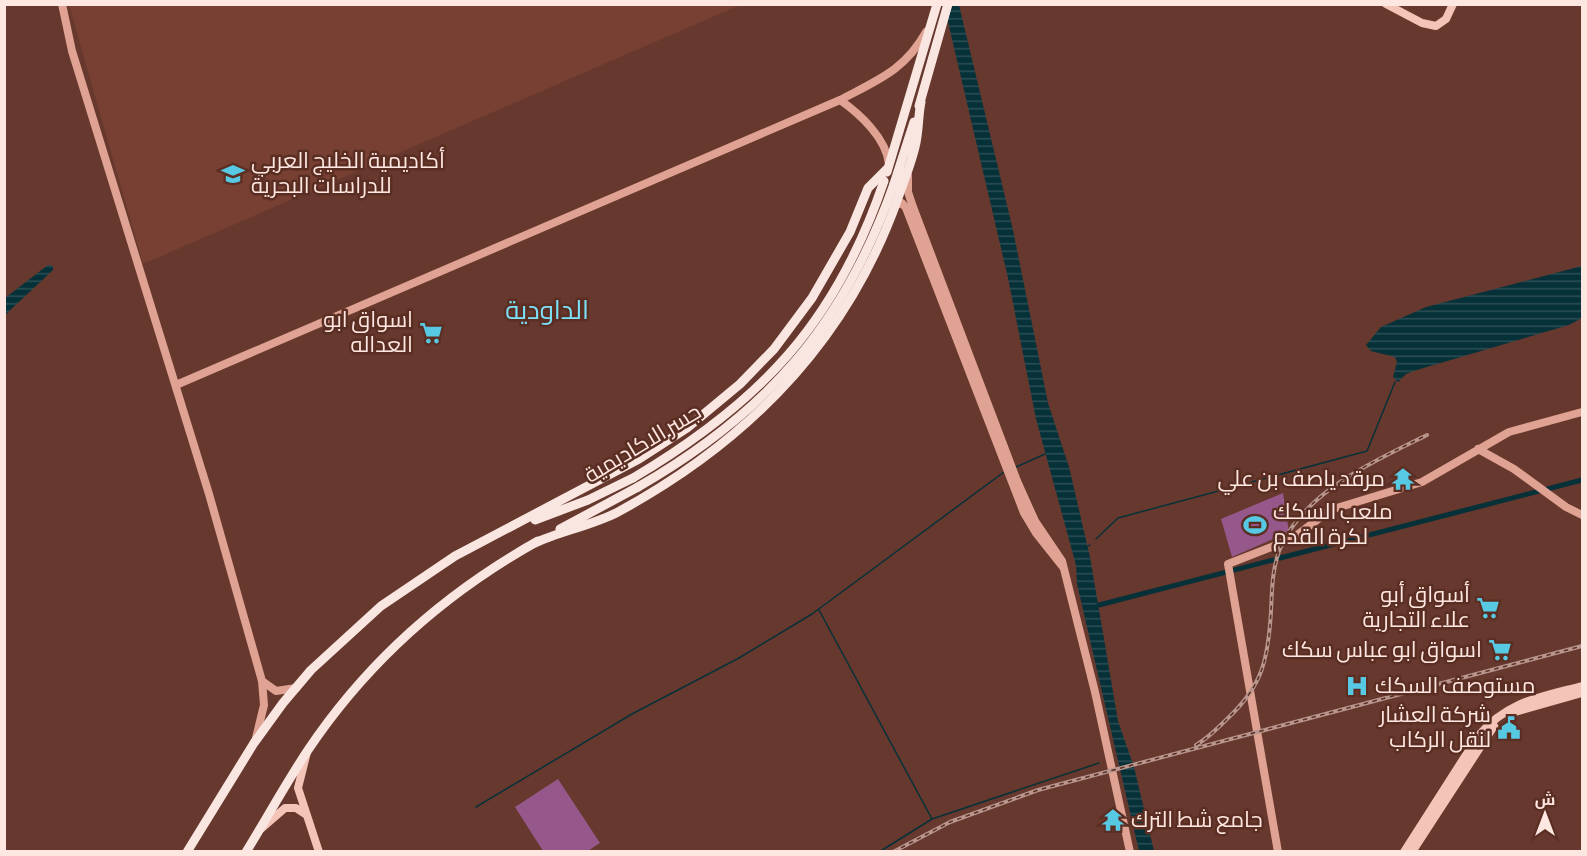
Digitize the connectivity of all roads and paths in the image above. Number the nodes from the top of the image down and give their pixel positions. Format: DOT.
graph roads {
  1 [pos="62,4"];
  2 [pos="948,4"];
  3 [pos="1386,4"];
  4 [pos="1398,4"];
  5 [pos="1453,4"];
  6 [pos="936,8"];
  7 [pos="1434,25"];
  8 [pos="840,99"];
  9 [pos="921,102"];
  10 [pos="911,163"];
  11 [pos="888,167"];
  12 [pos="896,205"];
  13 [pos="812,298"];
  14 [pos="837,322"];
  15 [pos="740,384"];
  16 [pos="176,385"];
  17 [pos="764,407"];
  18 [pos="1582,412"];
  19 [pos="1478,449"];
  20 [pos="1582,515"];
  21 [pos="510,528"];
  22 [pos="533,544"];
  23 [pos="1063,567"];
  24 [pos="262,681"];
  25 [pos="1582,686"];
  26 [pos="296,688"];
  27 [pos="1582,693"];
  28 [pos="254,743"];
  29 [pos="308,750"];
  30 [pos="307,817"];
  31 [pos="260,829"];
  32 [pos="187,852"];
  33 [pos="246,852"];
  34 [pos="319,852"];
  35 [pos="1130,852"];
  36 [pos="1278,852"];
  37 [pos="1404,852"];
  38 [pos="1412,852"];
  1 -- 16 [label="street"];
  2 -- 9 [label="highway"];
  3 -- 7 [label="main road"];
  4 -- 7 [label="main road"];
  5 -- 7 [label="main road"];
  6 -- 8 [label="street"];
  6 -- 11 [label="highway, جسر الاكاديمية"];
  8 -- 11 [label="street"];
  8 -- 16 [label="street"];
  9 -- 10 [label="highway"];
  9 -- 22 [label="highway, جسر الاكاديمية, bridge"];
  10 -- 12 [label="highway"];
  10 -- 23 [label="street"];
  11 -- 13 [label="highway"];
  11 -- 21 [label="highway, جسر الاكاديمية, bridge"];
  12 -- 14 [label="highway"];
  12 -- 23 [label="street"];
  13 -- 14 [label="highway"];
  13 -- 15 [label="highway"];
  14 -- 17 [label="highway"];
  15 -- 17 [label="highway"];
  15 -- 21 [label="highway"];
  16 -- 24 [label="street"];
  17 -- 22 [label="highway"];
  18 -- 19 [label="street"];
  19 -- 20 [label="street"];
  19 -- 36 [label="street"];
  21 -- 26 [label="highway"];
  22 -- 29 [label="highway"];
  23 -- 35 [label="street"];
  24 -- 26 [label="street"];
  24 -- 28 [label="street"];
  25 -- 37 [label="main road"];
  26 -- 28 [label="highway"];
  27 -- 38 [label="main road"];
  28 -- 32 [label="highway"];
  29 -- 30 [label="main road"];
  29 -- 31 [label="highway"];
  30 -- 31 [label="main road"];
  30 -- 34 [label="main road"];
  31 -- 33 [label="highway"];
}
